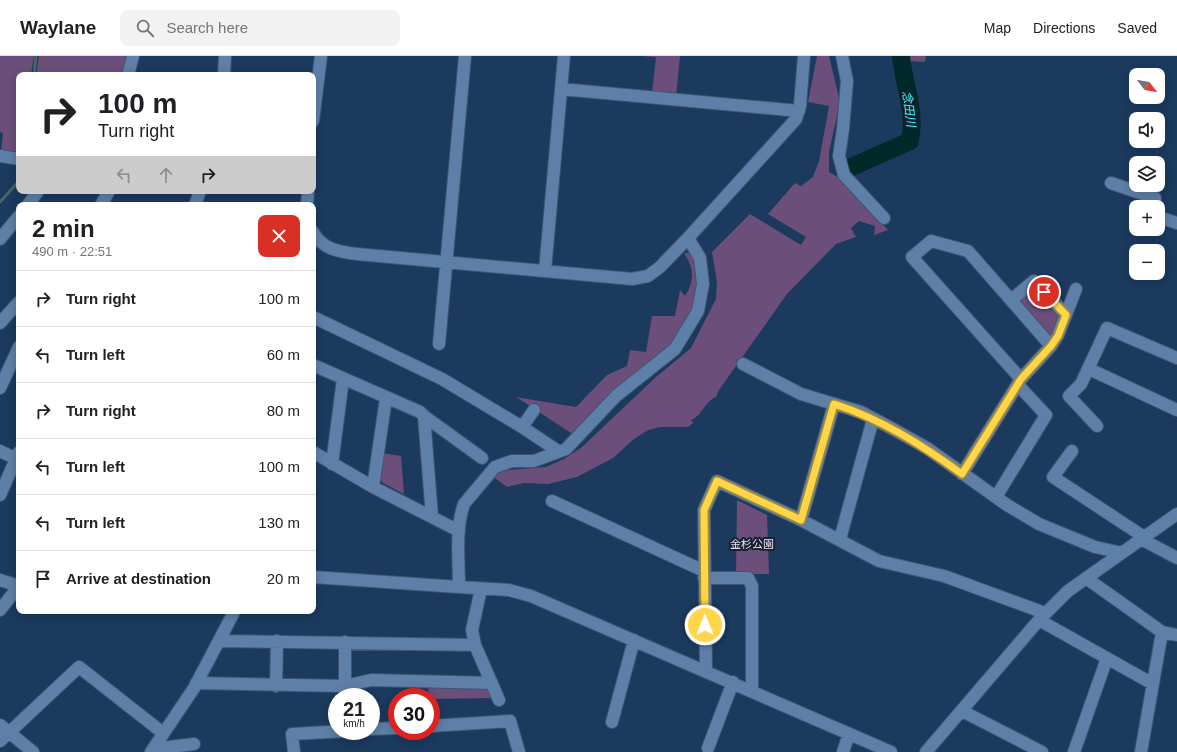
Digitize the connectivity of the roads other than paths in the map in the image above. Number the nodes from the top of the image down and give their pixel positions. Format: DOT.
graph roads {
  1 [pos="133,56"];
  2 [pos="226,56"];
  3 [pos="321,56"];
  4 [pos="464,56"];
  5 [pos="564,56"];
  6 [pos="804,56"];
  7 [pos="842,56"];
  8 [pos="129,72"];
  9 [pos="224,72"];
  10 [pos="561,89"];
  11 [pos="316,97"];
  12 [pos="799,111"];
  13 [pos="0,156"];
  14 [pos="16,159"];
  15 [pos="1111,183"];
  16 [pos="1154,200"];
  17 [pos="884,218"];
  18 [pos="1165,219"];
  19 [pos="16,220"];
  20 [pos="1177,223"];
  21 [pos="316,236"];
  22 [pos="688,238"];
  23 [pos="0,239"];
  24 [pos="447,261"];
  25 [pos="545,271"];
  26 [pos="1076,289"];
  27 [pos="1011,300"];
  28 [pos="16,305"];
  29 [pos="1066,315"];
  30 [pos="316,318"];
  31 [pos="0,323"];
  32 [pos="439,344"];
  33 [pos="1051,346"];
  34 [pos="16,353"];
  35 [pos="1177,358"];
  36 [pos="743,364"];
  37 [pos="316,365"];
  38 [pos="1089,369"];
  39 [pos="343,378"];
  40 [pos="1019,382"];
  41 [pos="0,388"];
  42 [pos="386,398"];
  43 [pos="834,404"];
  44 [pos="534,410"];
  45 [pos="1177,410"];
  46 [pos="424,416"];
  47 [pos="873,419"];
  48 [pos="1097,426"];
  49 [pos="522,427"];
  50 [pos="0,451"];
  51 [pos="558,451"];
  52 [pos="1072,451"];
  53 [pos="316,454"];
  54 [pos="16,456"];
  55 [pos="482,458"];
  56 [pos="16,461"];
  57 [pos="332,464"];
  58 [pos="962,474"];
  59 [pos="373,487"];
  60 [pos="0,496"];
  61 [pos="996,497"];
  62 [pos="552,501"];
  63 [pos="1177,514"];
  64 [pos="432,517"];
  65 [pos="801,520"];
  66 [pos="459,531"];
  67 [pos="1143,538"];
  68 [pos="840,539"];
  69 [pos="1122,553"];
  70 [pos="1177,558"];
  71 [pos="704,574"];
  72 [pos="316,577"];
  73 [pos="1086,578"];
  74 [pos="0,580"];
  75 [pos="16,585"];
  76 [pos="459,587"];
  77 [pos="480,589"];
  78 [pos="16,590"];
  79 [pos="0,610"];
  80 [pos="232,614"];
  81 [pos="1042,616"];
  82 [pos="1162,632"];
  83 [pos="1177,635"];
  84 [pos="219,640"];
  85 [pos="634,640"];
  86 [pos="276,641"];
  87 [pos="345,642"];
  88 [pos="474,644"];
  89 [pos="1107,658"];
  90 [pos="706,672"];
  91 [pos="492,682"];
  92 [pos="733,682"];
  93 [pos="196,684"];
  94 [pos="1153,684"];
  95 [pos="276,686"];
  96 [pos="345,686"];
  97 [pos="752,690"];
  98 [pos="499,700"];
  99 [pos="962,711"];
  100 [pos="612,722"];
  101 [pos="440,725"];
  102 [pos="4,728"];
  103 [pos="328,732"];
  104 [pos="163,733"];
  105 [pos="849,734"];
  106 [pos="0,741"];
  107 [pos="194,744"];
  108 [pos="708,748"];
  109 [pos="180,749"];
  110 [pos="152,750"];
  111 [pos="33,752"];
  112 [pos="294,752"];
  113 [pos="519,752"];
  114 [pos="843,752"];
  115 [pos="891,752"];
  116 [pos="926,752"];
  117 [pos="1042,752"];
  118 [pos="1074,752"];
  119 [pos="1140,752"];
  1 -- 8 [label="street"];
  2 -- 9 [label="street"];
  3 -- 11 [label="street"];
  4 -- 24 [label="street"];
  5 -- 10 [label="street"];
  6 -- 12 [label="street"];
  7 -- 17 [label="street"];
  10 -- 12 [label="street"];
  10 -- 25 [label="street"];
  12 -- 22 [label="street"];
  13 -- 14 [label="street"];
  15 -- 16 [label="street"];
  18 -- 20 [label="street"];
  19 -- 23 [label="street"];
  21 -- 24 [label="street"];
  22 -- 25 [label="street"];
  22 -- 51 [label="street"];
  24 -- 25 [label="street"];
  24 -- 32 [label="street"];
  26 -- 29 [label="street"];
  27 -- 29 [label="street"];
  27 -- 33 [label="street"];
  27 -- 40 [label="street"];
  28 -- 31 [label="street"];
  29 -- 33 [label="street"];
  30 -- 49 [label="street"];
  33 -- 40 [label="street"];
  34 -- 41 [label="street"];
  35 -- 38 [label="street"];
  36 -- 43 [label="street"];
  37 -- 39 [label="street"];
  38 -- 45 [label="street"];
  38 -- 48 [label="street"];
  39 -- 42 [label="street"];
  39 -- 57 [label="street"];
  40 -- 58 [label="street"];
  40 -- 61 [label="street"];
  42 -- 46 [label="street"];
  42 -- 59 [label="street"];
  43 -- 47 [label="street"];
  43 -- 65 [label="street"];
  44 -- 49 [label="street"];
  46 -- 55 [label="street"];
  46 -- 64 [label="street"];
  47 -- 58 [label="street"];
  47 -- 68 [label="street"];
  49 -- 51 [label="street"];
  50 -- 54 [label="street"];
  51 -- 66 [label="street"];
  52 -- 67 [label="street"];
  53 -- 57 [label="street"];
  56 -- 60 [label="street"];
  57 -- 59 [label="street"];
  58 -- 61 [label="street"];
  59 -- 64 [label="street"];
  61 -- 69 [label="street"];
  62 -- 71 [label="street"];
  63 -- 67 [label="street"];
  64 -- 66 [label="street"];
  65 -- 68 [label="street"];
  65 -- 71 [label="street"];
  66 -- 76 [label="street"];
  67 -- 69 [label="street"];
  67 -- 70 [label="street"];
  68 -- 81 [label="street"];
  69 -- 73 [label="street"];
  71 -- 90 [label="street"];
  71 -- 97 [label="street"];
  72 -- 76 [label="street"];
  73 -- 81 [label="street"];
  73 -- 82 [label="street"];
  74 -- 75 [label="street"];
  76 -- 77 [label="street"];
  77 -- 85 [label="street"];
  77 -- 88 [label="street"];
  78 -- 79 [label="street"];
  80 -- 84 [label="street"];
  81 -- 89 [label="street"];
  81 -- 99 [label="street"];
  82 -- 83 [label="street"];
  82 -- 94 [label="street"];
  84 -- 86 [label="street"];
  84 -- 93 [label="street"];
  85 -- 90 [label="street"];
  85 -- 100 [label="street"];
  86 -- 87 [label="street"];
  86 -- 95 [label="street"];
  87 -- 88 [label="street"];
  87 -- 96 [label="street"];
  88 -- 91 [label="street"];
  89 -- 94 [label="street"];
  89 -- 118 [label="street"];
  90 -- 92 [label="street"];
  91 -- 96 [label="street"];
  91 -- 98 [label="street"];
  92 -- 97 [label="street"];
  92 -- 108 [label="street"];
  93 -- 95 [label="street"];
  93 -- 104 [label="street"];
  94 -- 119 [label="street"];
  95 -- 96 [label="street"];
  97 -- 105 [label="street"];
  99 -- 116 [label="street"];
  99 -- 117 [label="street"];
  101 -- 113 [label="street"];
  102 -- 104 [label="street"];
  102 -- 106 [label="street"];
  102 -- 111 [label="street"];
  103 -- 112 [label="street"];
  104 -- 110 [label="street"];
  105 -- 114 [label="street"];
  105 -- 115 [label="street"];
  107 -- 109 [label="street"];
  109 -- 110 [label="street"];
}
